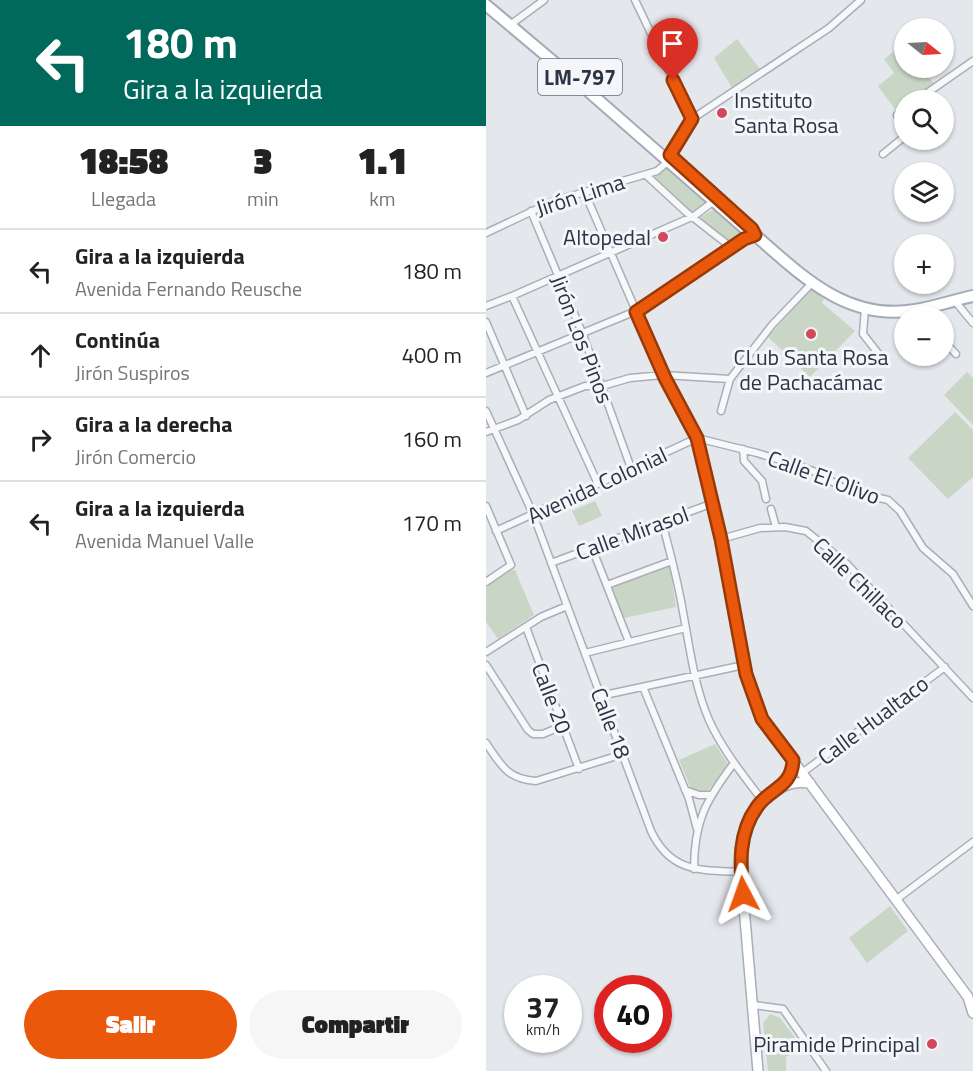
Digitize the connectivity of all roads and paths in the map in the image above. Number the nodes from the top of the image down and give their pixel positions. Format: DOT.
graph roads {
  1 [pos="490,0"];
  2 [pos="544,0"];
  3 [pos="635,0"];
  4 [pos="861,0"];
  5 [pos="486,5"];
  6 [pos="512,24"];
  7 [pos="973,61"];
  8 [pos="931,90"];
  9 [pos="692,119"];
  10 [pos="894,144"];
  11 [pos="883,154"];
  12 [pos="668,157"];
  13 [pos="646,175"];
  14 [pos="584,191"];
  15 [pos="716,200"];
  16 [pos="531,211"];
  17 [pos="693,217"];
  18 [pos="486,233"];
  19 [pos="755,235"];
  20 [pos="732,248"];
  21 [pos="611,252"];
  22 [pos="558,275"];
  23 [pos="812,283"];
  24 [pos="513,296"];
  25 [pos="973,296"];
  26 [pos="954,300"];
  27 [pos="486,306"];
  28 [pos="937,306"];
  29 [pos="866,307"];
  30 [pos="636,312"];
  31 [pos="894,312"];
  32 [pos="486,322"];
  33 [pos="973,323"];
  34 [pos="583,335"];
  35 [pos="538,353"];
  36 [pos="881,357"];
  37 [pos="504,366"];
  38 [pos="486,374"];
  39 [pos="663,375"];
  40 [pos="730,379"];
  41 [pos="602,386"];
  42 [pos="558,396"];
  43 [pos="486,411"];
  44 [pos="722,411"];
  45 [pos="526,416"];
  46 [pos="494,429"];
  47 [pos="486,432"];
  48 [pos="697,438"];
  49 [pos="743,449"];
  50 [pos="632,468"];
  51 [pos="598,484"];
  52 [pos="766,499"];
  53 [pos="713,503"];
  54 [pos="486,506"];
  55 [pos="771,509"];
  56 [pos="533,514"];
  57 [pos="662,522"];
  58 [pos="776,527"];
  59 [pos="496,531"];
  60 [pos="721,539"];
  61 [pos="592,548"];
  62 [pos="672,561"];
  63 [pos="551,563"];
  64 [pos="486,582"];
  65 [pos="607,585"];
  66 [pos="567,606"];
  67 [pos="973,606"];
  68 [pos="526,627"];
  69 [pos="686,628"];
  70 [pos="629,642"];
  71 [pos="486,652"];
  72 [pos="585,653"];
  73 [pos="486,665"];
  74 [pos="744,665"];
  75 [pos="945,668"];
  76 [pos="694,676"];
  77 [pos="643,687"];
  78 [pos="600,696"];
  79 [pos="973,698"];
  80 [pos="562,726"];
  81 [pos="486,743"];
  82 [pos="623,754"];
  83 [pos="793,760"];
  84 [pos="734,763"];
  85 [pos="579,769"];
  86 [pos="802,773"];
  87 [pos="810,783"];
  88 [pos="782,786"];
  89 [pos="685,789"];
  90 [pos="711,795"];
  91 [pos="762,800"];
  92 [pos="697,829"];
  93 [pos="973,842"];
  94 [pos="694,868"];
  95 [pos="741,872"];
  96 [pos="897,899"];
  97 [pos="754,1005"];
  98 [pos="973,1013"];
  99 [pos="758,1071"];
  100 [pos="826,1071"];
  1 -- 6 [label="main road, LM-797"];
  2 -- 6 [label="street"];
  3 -- 9 [label="street"];
  4 -- 9 [label="street"];
  5 -- 6 [label="main road, LM-797"];
  6 -- 12 [label="main road, LM-797"];
  7 -- 8 [label="street"];
  9 -- 12 [label="street, Jirón Lima"];
  10 -- 11 [label="street"];
  12 -- 13 [label="street, Jirón Lima"];
  12 -- 15 [label="main road, LM-797"];
  13 -- 14 [label="street, Jirón Lima"];
  13 -- 17 [label="street"];
  14 -- 16 [label="street, Jirón Lima"];
  14 -- 21 [label="street"];
  15 -- 17 [label="street"];
  15 -- 19 [label="main road, LM-797"];
  16 -- 18 [label="street, Jirón Lima"];
  16 -- 22 [label="street, Jirón Los Pinos"];
  17 -- 20 [label="street"];
  17 -- 21 [label="street"];
  19 -- 20 [label="street"];
  19 -- 23 [label="main road, LM-797"];
  20 -- 30 [label="street"];
  21 -- 22 [label="street"];
  21 -- 30 [label="street"];
  22 -- 24 [label="street"];
  22 -- 34 [label="street, Jirón Los Pinos"];
  23 -- 29 [label="main road, LM-797"];
  23 -- 40 [label="street"];
  24 -- 27 [label="street"];
  24 -- 35 [label="street"];
  25 -- 26 [label="main road, LM-797"];
  26 -- 28 [label="main road, LM-797"];
  26 -- 33 [label="street"];
  29 -- 31 [label="main road, LM-797"];
  29 -- 36 [label="street"];
  30 -- 34 [label="street"];
  30 -- 39 [label="street"];
  32 -- 37 [label="street"];
  34 -- 35 [label="street"];
  34 -- 41 [label="street, Jirón Los Pinos"];
  35 -- 37 [label="street"];
  35 -- 42 [label="street"];
  37 -- 38 [label="street"];
  37 -- 45 [label="street"];
  39 -- 40 [label="street"];
  39 -- 41 [label="street"];
  39 -- 48 [label="street"];
  40 -- 44 [label="street"];
  41 -- 42 [label="street"];
  41 -- 50 [label="street, Jirón Los Pinos"];
  42 -- 45 [label="street"];
  42 -- 51 [label="street"];
  43 -- 46 [label="street, Calle 18"];
  45 -- 46 [label="street"];
  46 -- 47 [label="street"];
  46 -- 56 [label="street, Calle 18"];
  48 -- 49 [label="street, Calle El Olivo"];
  48 -- 50 [label="street, Avenida Colonial"];
  48 -- 53 [label="street"];
  49 -- 52 [label="street"];
  49 -- 67 [label="street, Calle El Olivo"];
  50 -- 51 [label="street, Avenida Colonial"];
  51 -- 56 [label="street, Avenida Colonial"];
  53 -- 57 [label="street, Calle Mirasol"];
  53 -- 60 [label="street"];
  54 -- 59 [label="street"];
  55 -- 58 [label="street"];
  56 -- 59 [label="street, Avenida Colonial"];
  56 -- 63 [label="street, Calle 18"];
  57 -- 61 [label="street, Calle Mirasol"];
  57 -- 62 [label="street"];
  58 -- 60 [label="street, Calle Chillaco"];
  58 -- 75 [label="street, Calle Chillaco"];
  59 -- 64 [label="street"];
  60 -- 74 [label="street"];
  61 -- 63 [label="street, Calle Mirasol"];
  61 -- 65 [label="street"];
  62 -- 65 [label="street"];
  62 -- 69 [label="street"];
  63 -- 66 [label="street, Calle 18"];
  65 -- 70 [label="street"];
  66 -- 68 [label="street"];
  66 -- 72 [label="street, Calle 18"];
  68 -- 71 [label="street"];
  68 -- 80 [label="street, Calle 20"];
  69 -- 70 [label="street"];
  69 -- 76 [label="street"];
  70 -- 72 [label="street"];
  72 -- 78 [label="street, Calle 18"];
  73 -- 80 [label="street"];
  74 -- 76 [label="street"];
  74 -- 83 [label="street"];
  75 -- 79 [label="street, Calle Chillaco"];
  75 -- 86 [label="street, Calle Hualtaco"];
  76 -- 77 [label="street"];
  76 -- 84 [label="street"];
  77 -- 78 [label="street"];
  77 -- 89 [label="street"];
  78 -- 82 [label="street, Calle 18"];
  80 -- 85 [label="street, Calle 20"];
  81 -- 85 [label="street"];
  82 -- 85 [label="street"];
  82 -- 94 [label="street, Calle 18"];
  83 -- 86 [label="street"];
  83 -- 88 [label="street"];
  84 -- 90 [label="street"];
  84 -- 91 [label="street"];
  86 -- 87 [label="street"];
  87 -- 88 [label="street"];
  87 -- 96 [label="street"];
  88 -- 91 [label="street"];
  89 -- 90 [label="street"];
  89 -- 92 [label="street"];
  90 -- 92 [label="street"];
  91 -- 95 [label="street"];
  92 -- 94 [label="street"];
  93 -- 96 [label="street"];
  94 -- 95 [label="street, Calle 18"];
  95 -- 97 [label="street"];
  96 -- 98 [label="street"];
  97 -- 99 [label="street"];
  97 -- 100 [label="street"];
}
